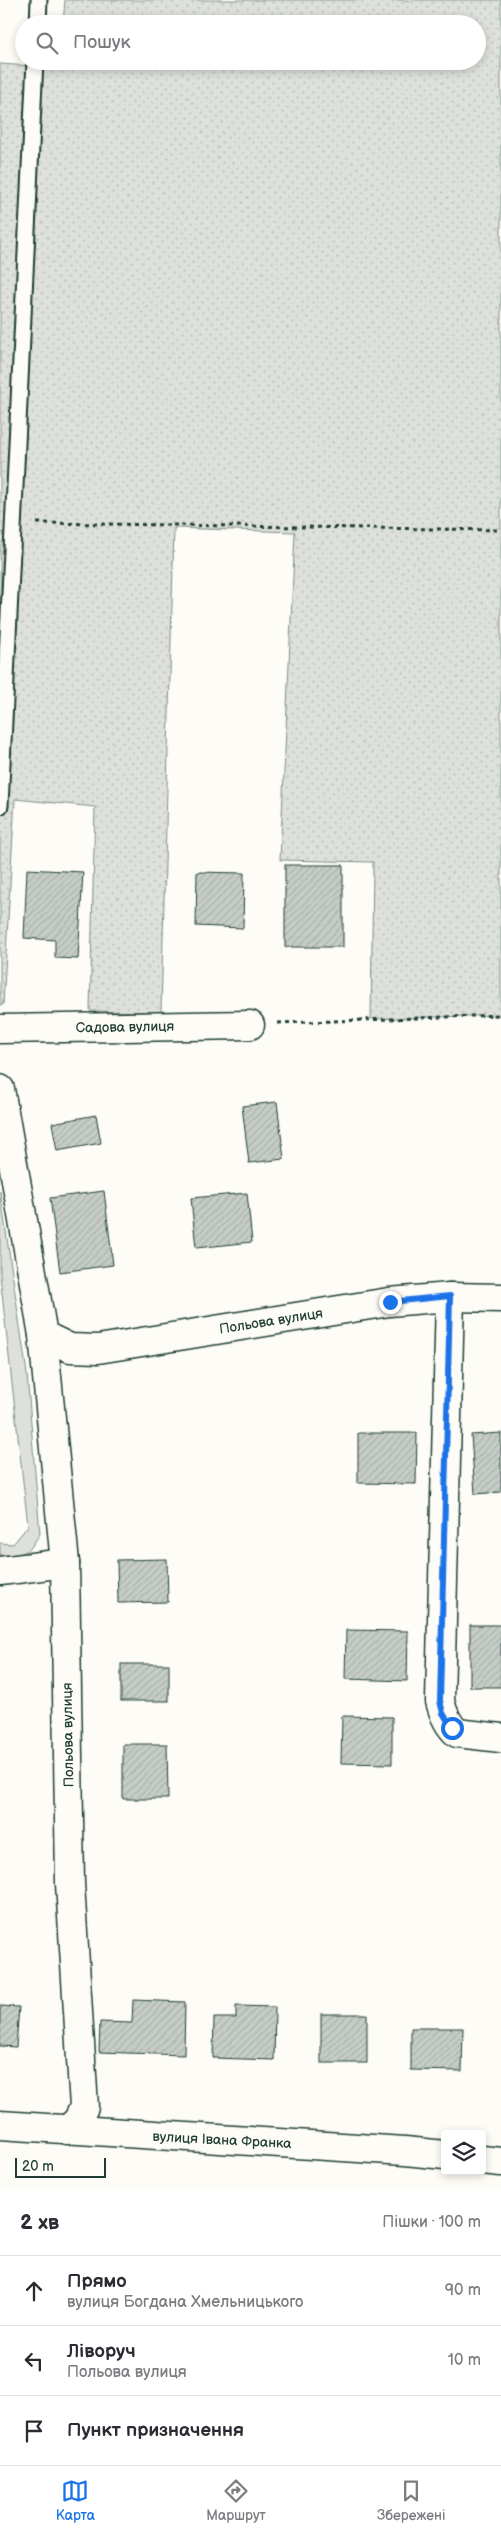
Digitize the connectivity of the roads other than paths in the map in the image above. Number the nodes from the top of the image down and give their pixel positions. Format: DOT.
graph roads {
  1 [pos="40,0"];
  2 [pos="39,15"];
  3 [pos="35,70"];
  4 [pos="0,806"];
  5 [pos="250,1025"];
  6 [pos="0,1029"];
  7 [pos="0,1089"];
  8 [pos="450,1296"];
  9 [pos="501,1298"];
  10 [pos="44,1335"];
  11 [pos="65,1563"];
  12 [pos="0,1571"];
  13 [pos="501,1738"];
  14 [pos="0,2125"];
  15 [pos="67,2130"];
  16 [pos="441,2155"];
  17 [pos="486,2160"];
  18 [pos="501,2162"];
  1 -- 2 [label="lane"];
  3 -- 4 [label="lane"];
  5 -- 6 [label="street, Садова вулиця"];
  7 -- 10 [label="street, Польова вулиця"];
  8 -- 9 [label="street, Польова вулиця"];
  8 -- 10 [label="street, Польова вулиця"];
  8 -- 13 [label="street"];
  10 -- 11 [label="street, Польова вулиця"];
  11 -- 12 [label="street"];
  11 -- 15 [label="street, Польова вулиця"];
  14 -- 15 [label="street, вулиця Івана Франка"];
  15 -- 16 [label="street, вулиця Івана Франка"];
  17 -- 18 [label="street"];
}
